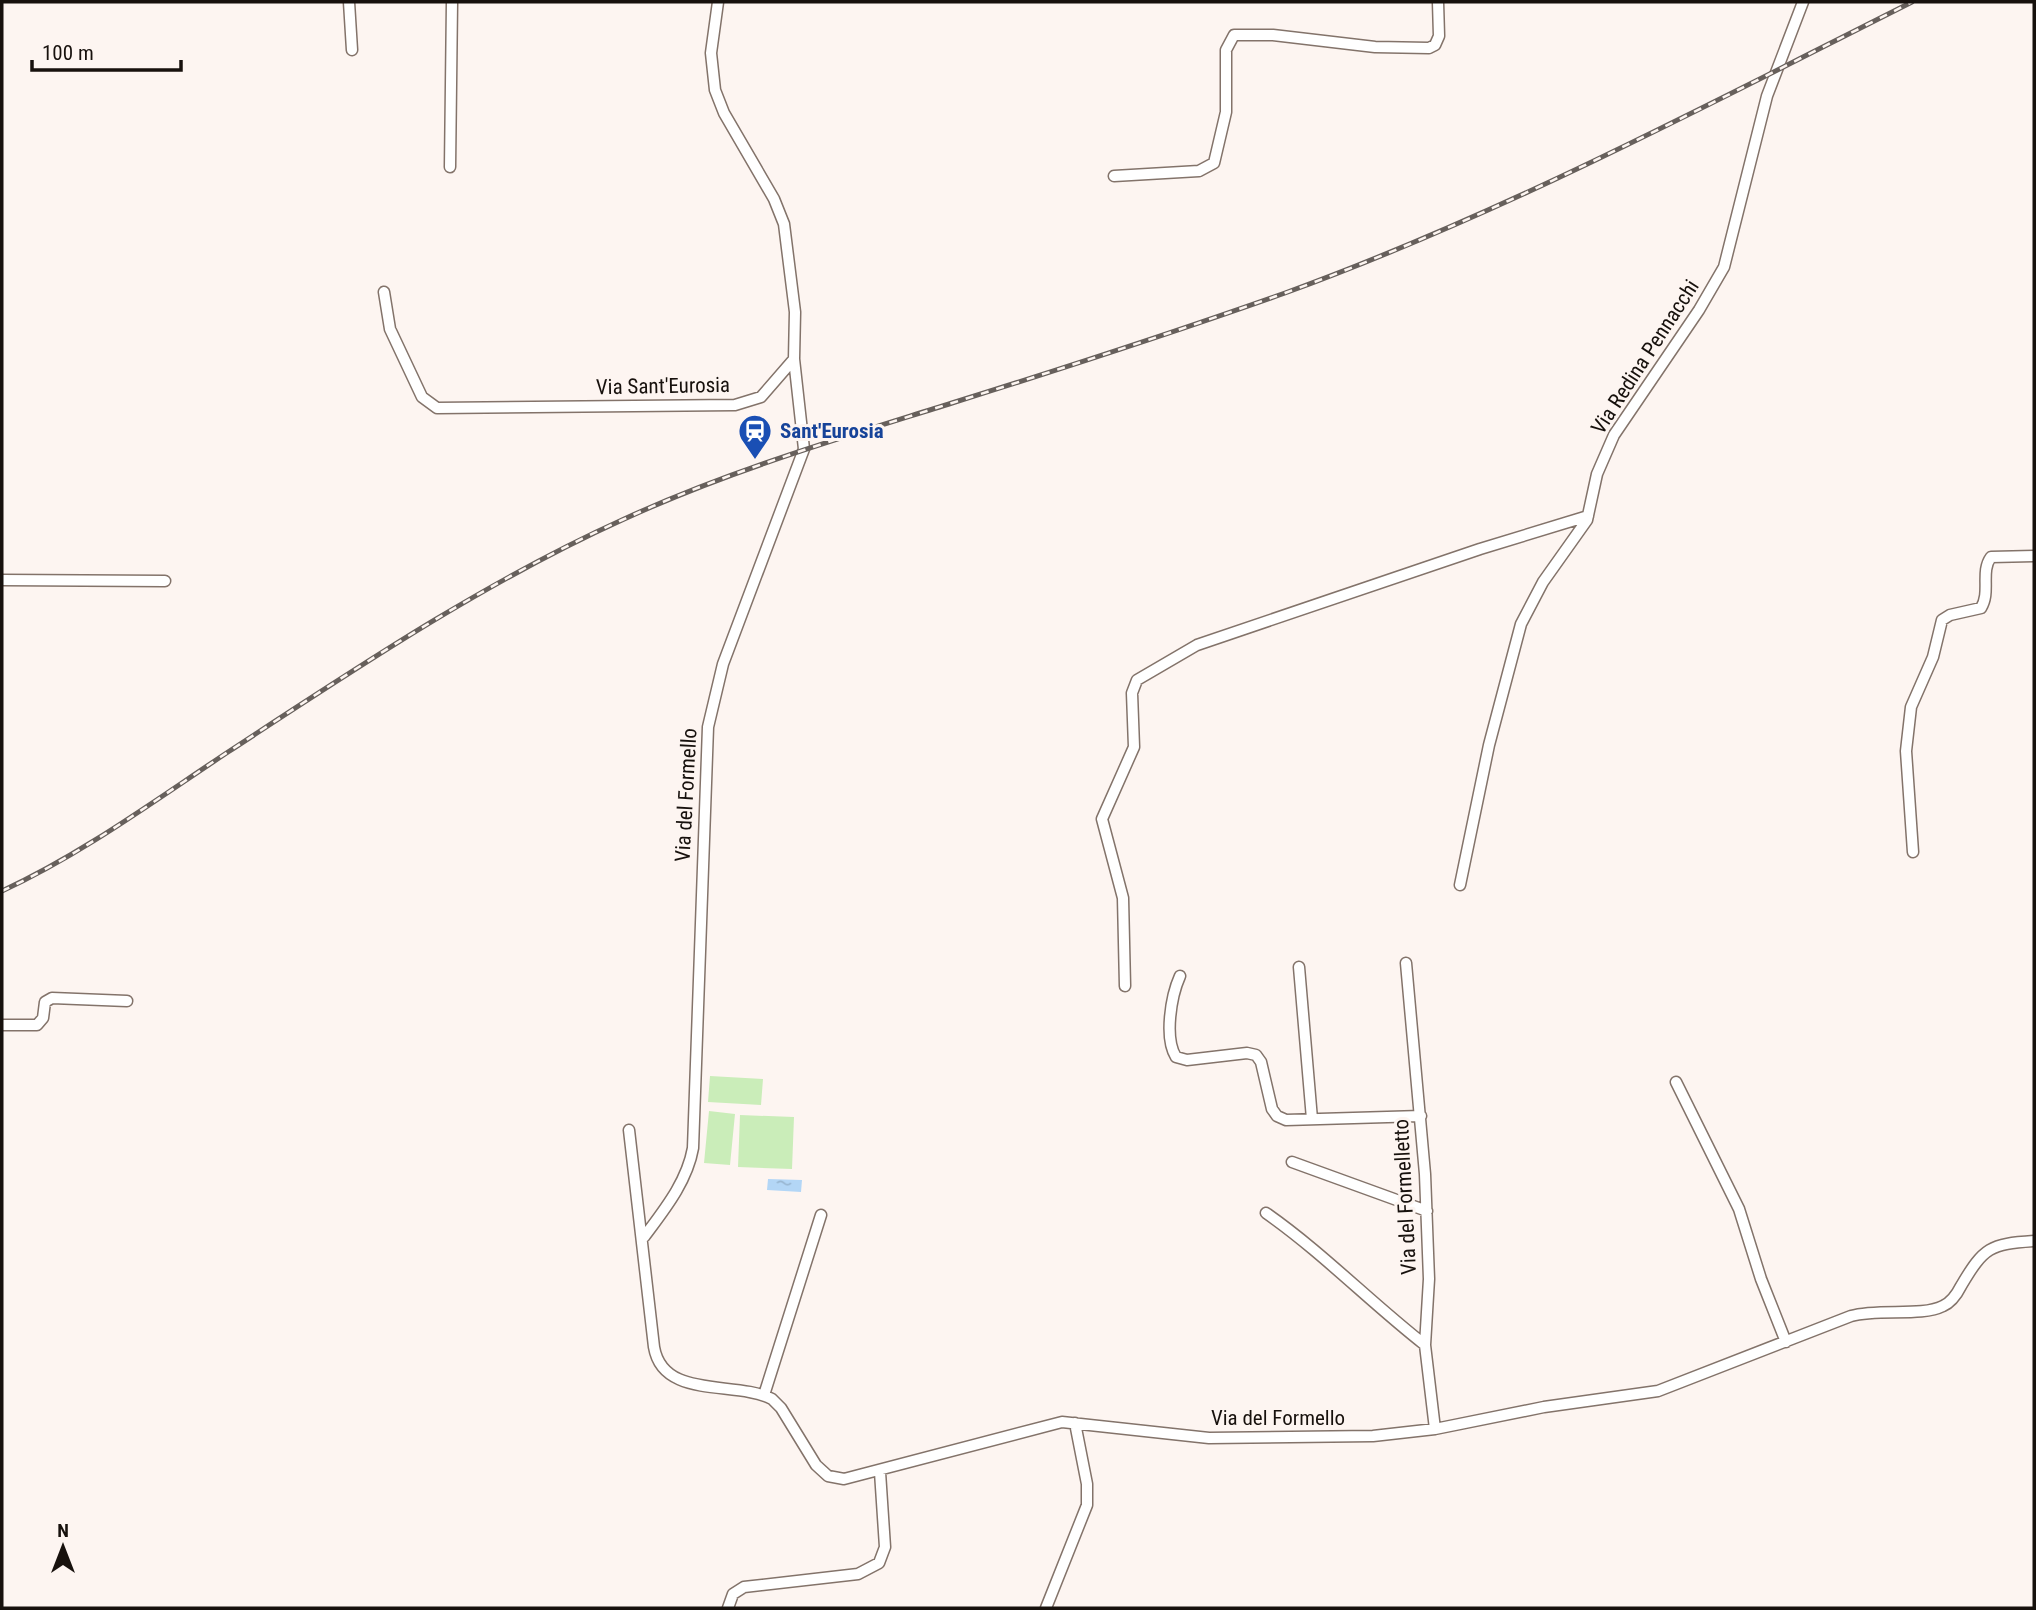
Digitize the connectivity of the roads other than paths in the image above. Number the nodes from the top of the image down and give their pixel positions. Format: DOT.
graph roads {
  1 [pos="349,2"];
  2 [pos="452,2"];
  3 [pos="718,2"];
  4 [pos="1438,2"];
  5 [pos="1803,2"];
  6 [pos="352,50"];
  7 [pos="450,167"];
  8 [pos="1114,176"];
  9 [pos="384,292"];
  10 [pos="794,359"];
  11 [pos="1588,516"];
  12 [pos="2034,556"];
  13 [pos="2,580"];
  14 [pos="165,581"];
  15 [pos="1913,852"];
  16 [pos="1460,885"];
  17 [pos="1406,963"];
  18 [pos="1299,967"];
  19 [pos="1180,976"];
  20 [pos="1125,986"];
  21 [pos="127,1001"];
  22 [pos="2,1025"];
  23 [pos="1676,1082"];
  24 [pos="1421,1116"];
  25 [pos="1312,1119"];
  26 [pos="629,1130"];
  27 [pos="1292,1162"];
  28 [pos="1427,1211"];
  29 [pos="1266,1213"];
  30 [pos="821,1215"];
  31 [pos="644,1237"];
  32 [pos="2034,1241"];
  33 [pos="1786,1342"];
  34 [pos="1425,1345"];
  35 [pos="764,1395"];
  36 [pos="1075,1423"];
  37 [pos="1435,1429"];
  38 [pos="880,1472"];
  39 [pos="728,1608"];
  40 [pos="1046,1608"];
  1 -- 6 [label="street"];
  2 -- 7 [label="street"];
  3 -- 10 [label="street"];
  4 -- 8 [label="street"];
  5 -- 11 [label="street, Via Redina Pennacchi"];
  9 -- 10 [label="street, Via Sant'Eurosia"];
  10 -- 31 [label="street, Via del Formello"];
  11 -- 16 [label="street, Via Redina Pennacchi"];
  11 -- 20 [label="street"];
  12 -- 15 [label="street"];
  13 -- 14 [label="street"];
  17 -- 24 [label="street, Via del Formelletto"];
  18 -- 25 [label="street"];
  19 -- 25 [label="street"];
  21 -- 22 [label="street"];
  23 -- 33 [label="street"];
  24 -- 25 [label="street"];
  24 -- 28 [label="street, Via del Formelletto"];
  26 -- 31 [label="street"];
  27 -- 28 [label="street"];
  28 -- 34 [label="street, Via del Formelletto"];
  29 -- 34 [label="street"];
  30 -- 35 [label="street"];
  31 -- 35 [label="street"];
  32 -- 33 [label="street, Via del Formello"];
  33 -- 37 [label="street, Via del Formello"];
  34 -- 37 [label="street, Via del Formelletto"];
  35 -- 38 [label="street, Via del Formello"];
  36 -- 37 [label="street, Via del Formello"];
  36 -- 38 [label="street, Via del Formello"];
  36 -- 40 [label="street"];
  38 -- 39 [label="street"];
}
